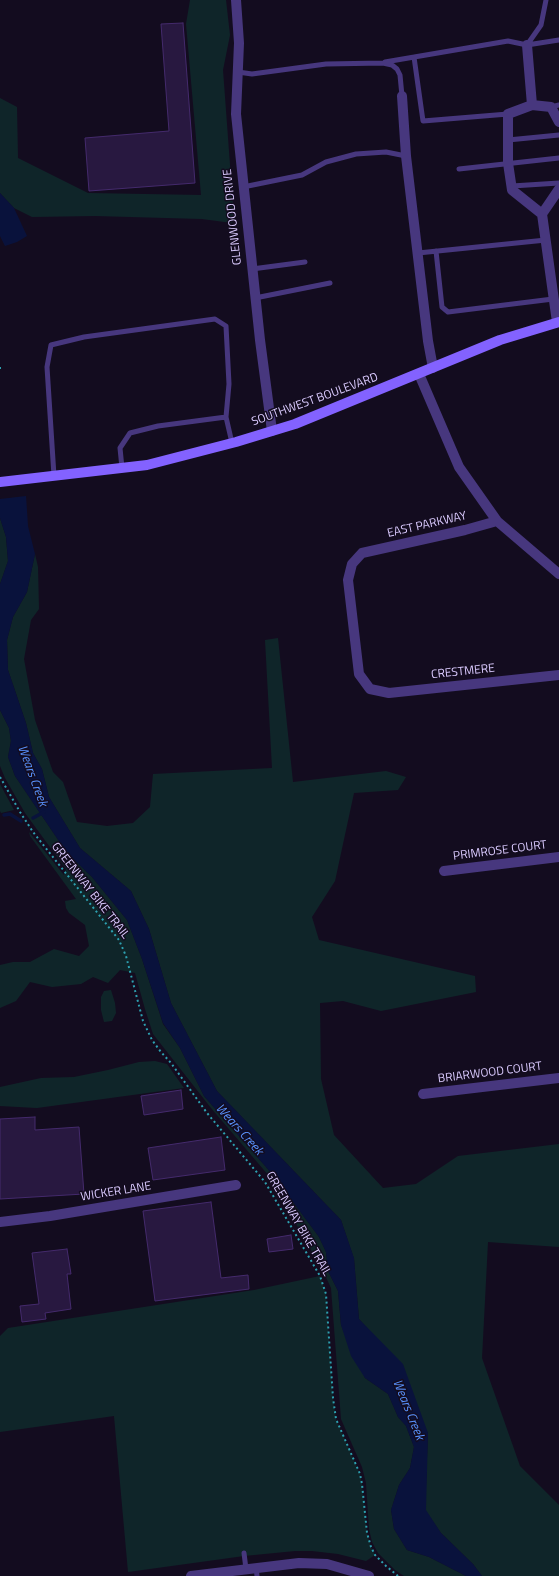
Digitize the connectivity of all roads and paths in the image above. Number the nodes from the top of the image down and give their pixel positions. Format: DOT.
graph roads {
  1 [pos="236,0"];
  2 [pos="546,0"];
  3 [pos="559,40"];
  4 [pos="527,45"];
  5 [pos="414,58"];
  6 [pos="383,63"];
  7 [pos="238,72"];
  8 [pos="402,96"];
  9 [pos="532,105"];
  10 [pos="555,106"];
  11 [pos="508,114"];
  12 [pos="559,122"];
  13 [pos="559,135"];
  14 [pos="508,140"];
  15 [pos="406,156"];
  16 [pos="559,158"];
  17 [pos="508,163"];
  18 [pos="459,169"];
  19 [pos="559,183"];
  20 [pos="512,186"];
  21 [pos="243,187"];
  22 [pos="559,188"];
  23 [pos="542,214"];
  24 [pos="546,240"];
  25 [pos="436,251"];
  26 [pos="418,254"];
  27 [pos="306,262"];
  28 [pos="252,269"];
  29 [pos="330,283"];
  30 [pos="255,298"];
  31 [pos="553,299"];
  32 [pos="558,322"];
  33 [pos="433,368"];
  34 [pos="419,374"];
  35 [pos="226,416"];
  36 [pos="272,431"];
  37 [pos="232,443"];
  38 [pos="122,468"];
  39 [pos="54,476"];
  40 [pos="0,482"];
  41 [pos="497,520"];
  42 [pos="559,574"];
  43 [pos="559,675"];
  44 [pos="370,689"];
  45 [pos="0,776"];
  46 [pos="559,857"];
  47 [pos="444,871"];
  48 [pos="559,1078"];
  49 [pos="423,1094"];
  50 [pos="236,1185"];
  51 [pos="0,1222"];
  52 [pos="244,1553"];
  53 [pos="253,1571"];
  54 [pos="213,1575"];
  55 [pos="363,1575"];
  56 [pos="191,1576"];
  57 [pos="398,1576"];
  1 -- 7 [label="street, GLENWOOD DRIVE"];
  2 -- 4 [label="lane"];
  3 -- 4 [label="lane"];
  4 -- 5 [label="lane"];
  4 -- 9 [label="street"];
  5 -- 6 [label="lane"];
  5 -- 11 [label="lane"];
  6 -- 7 [label="lane"];
  6 -- 8 [label="lane"];
  7 -- 21 [label="street, GLENWOOD DRIVE"];
  8 -- 15 [label="street"];
  9 -- 10 [label="street"];
  9 -- 11 [label="street"];
  10 -- 12 [label="street"];
  11 -- 14 [label="street"];
  13 -- 14 [label="lane"];
  14 -- 17 [label="street"];
  15 -- 21 [label="lane"];
  15 -- 26 [label="street"];
  16 -- 17 [label="lane"];
  17 -- 18 [label="lane"];
  17 -- 20 [label="street"];
  19 -- 20 [label="lane"];
  20 -- 23 [label="street"];
  21 -- 28 [label="street, GLENWOOD DRIVE"];
  22 -- 23 [label="street"];
  23 -- 24 [label="street"];
  24 -- 25 [label="lane"];
  24 -- 31 [label="street"];
  25 -- 26 [label="lane"];
  25 -- 31 [label="lane"];
  26 -- 33 [label="street"];
  27 -- 28 [label="lane"];
  28 -- 30 [label="street, GLENWOOD DRIVE"];
  29 -- 30 [label="lane"];
  30 -- 36 [label="street, GLENWOOD DRIVE"];
  31 -- 32 [label="street"];
  32 -- 33 [label="main road, SOUTHWEST BOULEVARD"];
  33 -- 34 [label="main road, SOUTHWEST BOULEVARD"];
  34 -- 36 [label="main road, SOUTHWEST BOULEVARD"];
  34 -- 41 [label="street"];
  35 -- 37 [label="lane"];
  35 -- 38 [label="lane"];
  35 -- 39 [label="lane"];
  36 -- 37 [label="main road, SOUTHWEST BOULEVARD"];
  37 -- 38 [label="main road, SOUTHWEST BOULEVARD"];
  38 -- 39 [label="main road, SOUTHWEST BOULEVARD"];
  39 -- 40 [label="main road, SOUTHWEST BOULEVARD"];
  41 -- 42 [label="street"];
  41 -- 44 [label="street, EAST PARKWAY"];
  43 -- 44 [label="street, CRESTMERE"];
  45 -- 57 [label="path, GREENWAY BIKE TRAIL"];
  46 -- 47 [label="street, PRIMROSE COURT"];
  48 -- 49 [label="street, BRIARWOOD COURT"];
  50 -- 51 [label="street, WICKER LANE"];
  52 -- 53 [label="lane"];
  53 -- 54 [label="street"];
  53 -- 55 [label="street"];
  54 -- 56 [label="street"];
}
